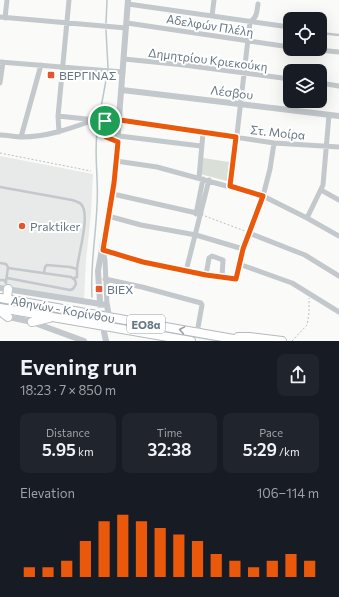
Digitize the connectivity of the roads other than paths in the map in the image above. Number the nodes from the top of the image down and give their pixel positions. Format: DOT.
graph roads {
  1 [pos="7,0"];
  2 [pos="69,0"];
  3 [pos="214,0"];
  4 [pos="128,2"];
  5 [pos="258,4"];
  6 [pos="212,16"];
  7 [pos="2,17"];
  8 [pos="67,22"];
  9 [pos="250,22"];
  10 [pos="127,26"];
  11 [pos="282,26"];
  12 [pos="327,34"];
  13 [pos="339,35"];
  14 [pos="249,41"];
  15 [pos="283,45"];
  16 [pos="327,51"];
  17 [pos="339,52"];
  18 [pos="124,59"];
  19 [pos="2,62"];
  20 [pos="41,65"];
  21 [pos="63,67"];
  22 [pos="123,72"];
  23 [pos="244,72"];
  24 [pos="283,78"];
  25 [pos="0,82"];
  26 [pos="327,84"];
  27 [pos="339,86"];
  28 [pos="122,90"];
  29 [pos="240,104"];
  30 [pos="330,115"];
  31 [pos="58,116"];
  32 [pos="339,116"];
  33 [pos="94,120"];
  34 [pos="120,120"];
  35 [pos="59,132"];
  36 [pos="203,133"];
  37 [pos="0,134"];
  38 [pos="21,137"];
  39 [pos="236,137"];
  40 [pos="118,139"];
  41 [pos="274,142"];
  42 [pos="202,146"];
  43 [pos="326,146"];
  44 [pos="339,147"];
  45 [pos="116,161"];
  46 [pos="201,178"];
  47 [pos="209,180"];
  48 [pos="230,186"];
  49 [pos="0,188"];
  50 [pos="321,190"];
  51 [pos="113,194"];
  52 [pos="263,196"];
  53 [pos="339,200"];
  54 [pos="198,214"];
  55 [pos="108,216"];
  56 [pos="307,218"];
  57 [pos="249,233"];
  58 [pos="196,235"];
  59 [pos="339,236"];
  60 [pos="243,249"];
  61 [pos="103,250"];
  62 [pos="0,262"];
  63 [pos="239,264"];
  64 [pos="8,268"];
  65 [pos="77,269"];
  66 [pos="186,271"];
  67 [pos="44,274"];
  68 [pos="206,275"];
  69 [pos="339,276"];
  70 [pos="222,277"];
  71 [pos="7,278"];
  72 [pos="74,278"];
  73 [pos="105,278"];
  74 [pos="0,280"];
  75 [pos="5,286"];
  76 [pos="3,298"];
  77 [pos="100,302"];
  78 [pos="107,305"];
  79 [pos="0,308"];
  80 [pos="0,311"];
  81 [pos="339,312"];
  82 [pos="4,317"];
  83 [pos="54,317"];
  84 [pos="109,317"];
  85 [pos="32,322"];
  86 [pos="104,332"];
  87 [pos="197,333"];
  88 [pos="221,337"];
  89 [pos="84,341"];
  90 [pos="106,341"];
  91 [pos="191,341"];
  92 [pos="245,341"];
  93 [pos="282,341"];
  1 -- 7 [label="street"];
  2 -- 8 [label="street"];
  3 -- 6 [label="street"];
  4 -- 6 [label="street"];
  4 -- 10 [label="street"];
  5 -- 9 [label="street"];
  6 -- 9 [label="street"];
  7 -- 8 [label="street, Αδελφών Πλέλη"];
  8 -- 10 [label="street, Αδελφών Πλέλη"];
  8 -- 21 [label="street"];
  9 -- 11 [label="street"];
  9 -- 14 [label="street"];
  10 -- 14 [label="street, Αδελφών Πλέλη"];
  10 -- 18 [label="street"];
  12 -- 13 [label="lane"];
  14 -- 15 [label="street, Αδελφών Πλέλη"];
  14 -- 23 [label="street"];
  16 -- 17 [label="street"];
  18 -- 22 [label="street"];
  18 -- 23 [label="street, Δημητρίου Κριεκούκη"];
  19 -- 20 [label="street"];
  19 -- 25 [label="street"];
  20 -- 21 [label="street"];
  20 -- 38 [label="street"];
  21 -- 22 [label="street"];
  21 -- 31 [label="street"];
  22 -- 28 [label="street"];
  23 -- 24 [label="street, Δημητρίου Κριεκούκη"];
  23 -- 29 [label="street"];
  26 -- 27 [label="street"];
  28 -- 29 [label="street, Λέσβου"];
  28 -- 34 [label="street"];
  29 -- 30 [label="street, Λέσβου"];
  29 -- 39 [label="street"];
  30 -- 32 [label="street, Λέσβου"];
  30 -- 43 [label="street"];
  31 -- 33 [label="street, Στ. Μοίρα"];
  31 -- 35 [label="street"];
  33 -- 34 [label="street, Στ. Μοίρα"];
  33 -- 35 [label="street"];
  34 -- 36 [label="street, Στ. Μοίρα"];
  34 -- 40 [label="street"];
  35 -- 38 [label="street"];
  36 -- 39 [label="street, Στ. Μοίρα"];
  36 -- 42 [label="street"];
  37 -- 38 [label="street"];
  39 -- 41 [label="street, Στ. Μοίρα"];
  39 -- 48 [label="street"];
  40 -- 42 [label="street"];
  40 -- 45 [label="street"];
  41 -- 43 [label="street, Στ. Μοίρα"];
  41 -- 52 [label="street"];
  42 -- 46 [label="street"];
  43 -- 44 [label="street, Στ. Μοίρα"];
  43 -- 50 [label="street"];
  45 -- 46 [label="street"];
  45 -- 51 [label="street"];
  46 -- 47 [label="street"];
  46 -- 54 [label="street"];
  47 -- 48 [label="street"];
  47 -- 54 [label="street"];
  48 -- 52 [label="street"];
  49 -- 65 [label="lane"];
  50 -- 53 [label="street"];
  50 -- 56 [label="street"];
  51 -- 54 [label="street"];
  51 -- 55 [label="street"];
  52 -- 56 [label="street"];
  52 -- 57 [label="street"];
  54 -- 58 [label="street"];
  55 -- 58 [label="street"];
  55 -- 61 [label="street"];
  56 -- 59 [label="street"];
  57 -- 60 [label="street"];
  57 -- 69 [label="street"];
  58 -- 60 [label="street"];
  58 -- 66 [label="street"];
  60 -- 63 [label="street"];
  61 -- 66 [label="street"];
  61 -- 73 [label="street"];
  61 -- 77 [label="street"];
  62 -- 64 [label="lane"];
  63 -- 70 [label="street"];
  63 -- 81 [label="street"];
  64 -- 67 [label="lane"];
  64 -- 71 [label="lane"];
  65 -- 67 [label="lane"];
  65 -- 72 [label="lane"];
  66 -- 68 [label="street"];
  67 -- 72 [label="lane"];
  68 -- 70 [label="street"];
  68 -- 70 [label="street"];
  71 -- 72 [label="lane"];
  71 -- 75 [label="lane"];
  73 -- 78 [label="street"];
  73 -- 87 [label="street"];
  74 -- 75 [label="lane"];
  75 -- 76 [label="highway"];
  75 -- 78 [label="street"];
  76 -- 84 [label="highway, Αθηνών - Κορίνθου / ΕΟ8α"];
  78 -- 84 [label="street"];
  79 -- 83 [label="highway, Αθηνών - Κορίνθου / ΕΟ8α"];
  80 -- 82 [label="highway"];
  82 -- 85 [label="street"];
  83 -- 85 [label="highway"];
  83 -- 91 [label="highway, Αθηνών - Κορίνθου / ΕΟ8α"];
  87 -- 84 [label="highway, Αθηνών - Κορίνθου / ΕΟ8α, one-way"];
  85 -- 89 [label="street"];
  86 -- 90 [label="street"];
  87 -- 88 [label="highway, Αθηνών - Κορίνθου / ΕΟ8α"];
  88 -- 92 [label="highway, Αθηνών - Κορίνθου / ΕΟ8α"];
  88 -- 93 [label="highway"];
}
